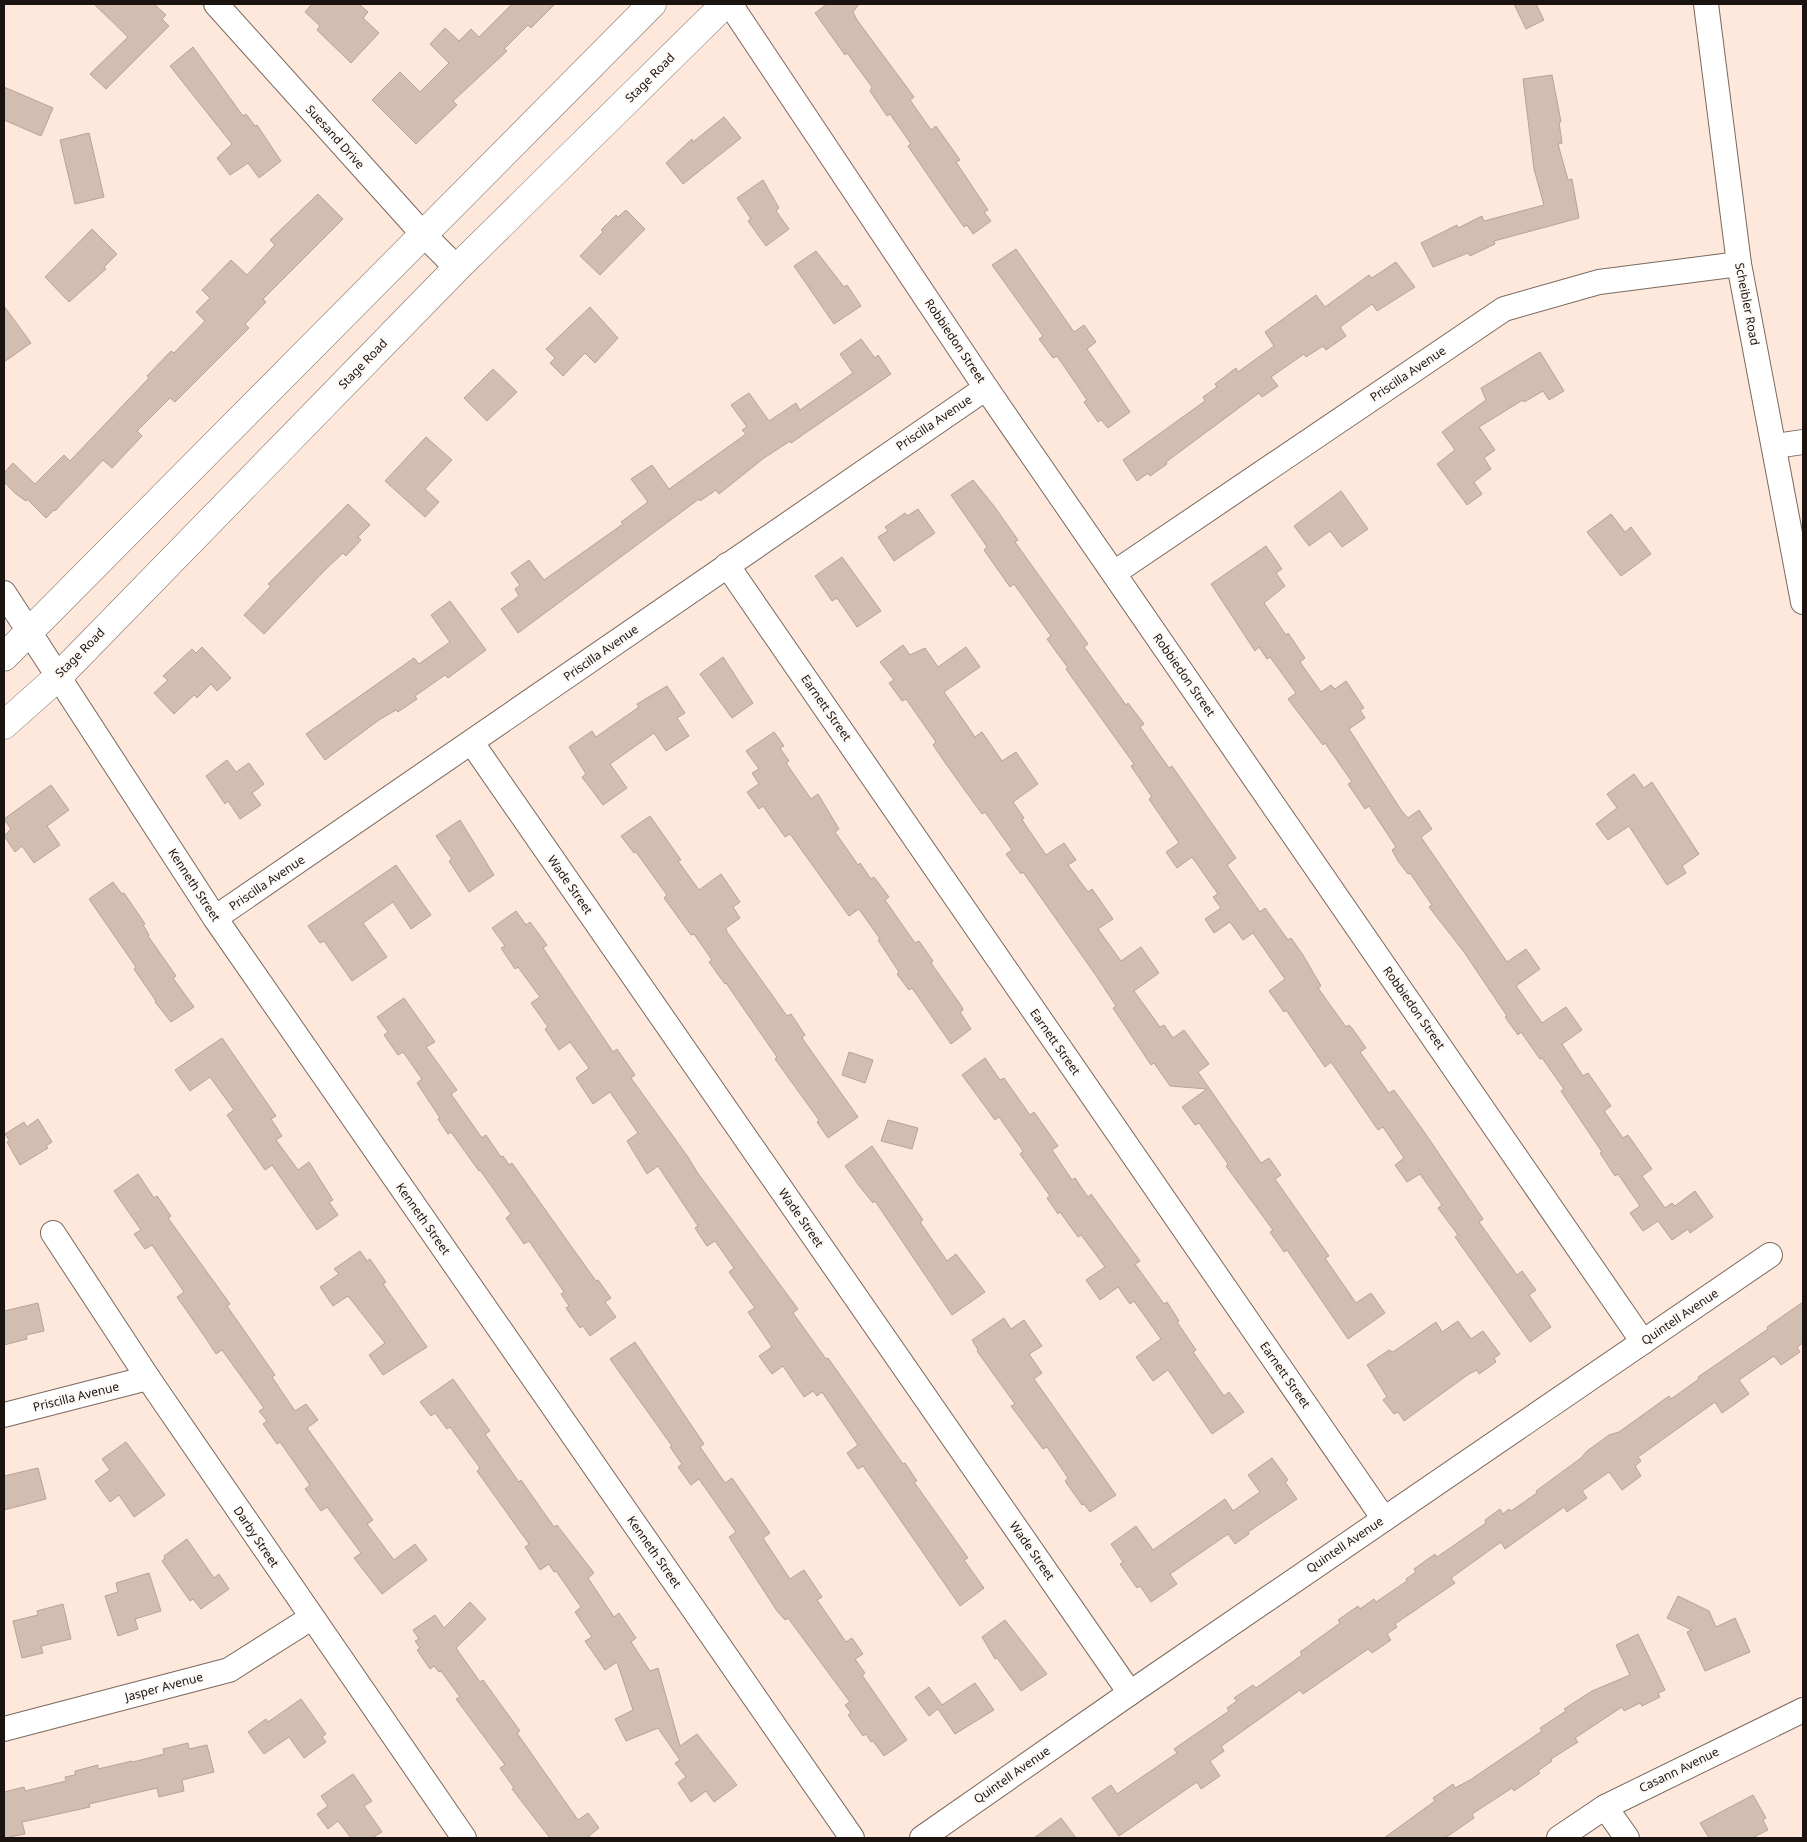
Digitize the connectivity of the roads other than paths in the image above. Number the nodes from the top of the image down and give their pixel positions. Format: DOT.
graph roads {
  1 [pos="652,4"];
  2 [pos="725,4"];
  3 [pos="730,4"];
  4 [pos="1706,4"];
  5 [pos="230,9"];
  6 [pos="422,233"];
  7 [pos="1739,264"];
  8 [pos="457,268"];
  9 [pos="986,388"];
  10 [pos="1803,442"];
  11 [pos="1774,446"];
  12 [pos="727,565"];
  13 [pos="1114,574"];
  14 [pos="4,593"];
  15 [pos="1803,602"];
  16 [pos="30,632"];
  17 [pos="4,657"];
  18 [pos="59,676"];
  19 [pos="4,726"];
  20 [pos="472,743"];
  21 [pos="215,918"];
  22 [pos="53,1233"];
  23 [pos="1770,1255"];
  24 [pos="1643,1342"];
  25 [pos="148,1378"];
  26 [pos="4,1415"];
  27 [pos="1384,1519"];
  28 [pos="311,1618"];
  29 [pos="1130,1693"];
  30 [pos="1803,1710"];
  31 [pos="4,1729"];
  32 [pos="1606,1807"];
  33 [pos="464,1838"];
  34 [pos="852,1838"];
  35 [pos="922,1838"];
  36 [pos="1560,1838"];
  37 [pos="1627,1838"];
  1 -- 6 [label="main road"];
  2 -- 8 [label="main road, Stage Road"];
  3 -- 9 [label="street, Robbiedon Street"];
  4 -- 7 [label="street, Scheibler Road"];
  5 -- 6 [label="street, Suesand Drive"];
  6 -- 8 [label="street, Suesand Drive"];
  6 -- 16 [label="main road"];
  7 -- 11 [label="street, Scheibler Road"];
  7 -- 13 [label="street, Priscilla Avenue"];
  8 -- 18 [label="main road, Stage Road"];
  9 -- 12 [label="street, Priscilla Avenue"];
  9 -- 13 [label="street, Robbiedon Street"];
  10 -- 11 [label="street"];
  11 -- 15 [label="street, Scheibler Road"];
  12 -- 20 [label="street, Priscilla Avenue"];
  12 -- 27 [label="street, Earnett Street"];
  13 -- 24 [label="street, Robbiedon Street"];
  14 -- 16 [label="street, Kenneth Street"];
  16 -- 17 [label="main road"];
  16 -- 18 [label="street, Kenneth Street"];
  18 -- 19 [label="main road, Stage Road"];
  18 -- 21 [label="street, Kenneth Street"];
  20 -- 21 [label="street, Priscilla Avenue"];
  20 -- 29 [label="street, Wade Street"];
  21 -- 34 [label="street, Kenneth Street"];
  22 -- 25 [label="street, Darby Street"];
  23 -- 24 [label="street, Quintell Avenue"];
  24 -- 27 [label="street, Quintell Avenue"];
  25 -- 26 [label="street, Priscilla Avenue"];
  25 -- 28 [label="street, Darby Street"];
  27 -- 29 [label="street, Quintell Avenue"];
  28 -- 31 [label="street, Jasper Avenue"];
  28 -- 33 [label="street, Darby Street"];
  29 -- 35 [label="street, Quintell Avenue"];
  30 -- 32 [label="street, Casann Avenue"];
  32 -- 36 [label="street, Casann Avenue"];
  32 -- 37 [label="street"];
}
